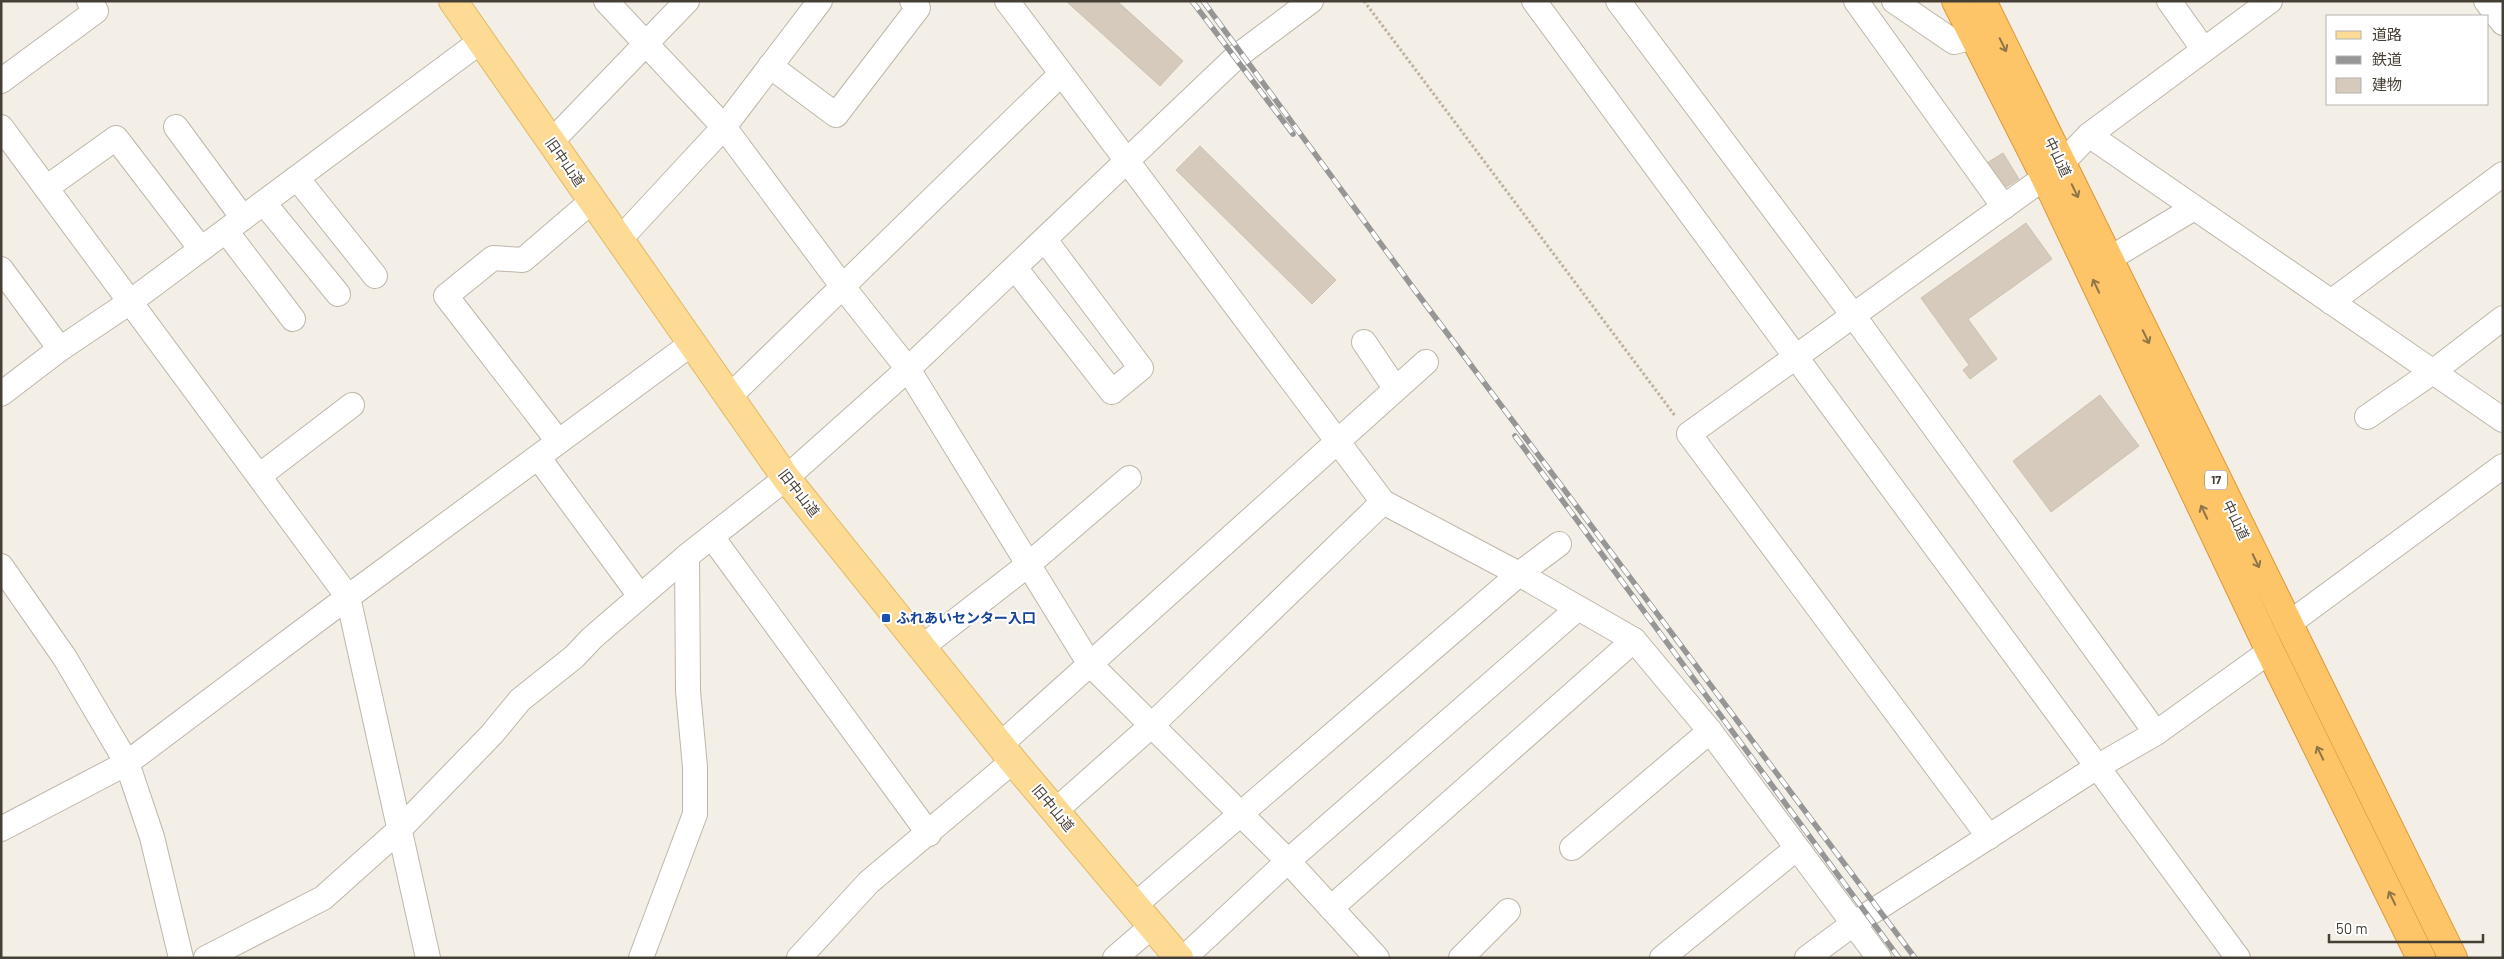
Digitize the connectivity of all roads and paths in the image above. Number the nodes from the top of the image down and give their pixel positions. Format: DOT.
graph roads {
  1 [pos="89,1"];
  2 [pos="453,1"];
  3 [pos="606,1"];
  4 [pos="687,1"];
  5 [pos="820,1"];
  6 [pos="912,1"];
  7 [pos="1007,1"];
  8 [pos="1311,1"];
  9 [pos="1364,1"];
  10 [pos="1534,1"];
  11 [pos="1618,1"];
  12 [pos="1856,1"];
  13 [pos="1894,1"];
  14 [pos="1956,1"];
  15 [pos="1982,1"];
  16 [pos="2169,1"];
  17 [pos="2270,1"];
  18 [pos="2486,1"];
  19 [pos="2503,23"];
  20 [pos="1974,37"];
  21 [pos="481,41"];
  22 [pos="646,45"];
  23 [pos="2204,50"];
  24 [pos="770,66"];
  25 [pos="1061,74"];
  26 [pos="1,81"];
  27 [pos="1,127"];
  28 [pos="176,127"];
  29 [pos="724,127"];
  30 [pos="2089,136"];
  31 [pos="552,142"];
  32 [pos="1128,160"];
  33 [pos="2053,170"];
  34 [pos="2503,174"];
  35 [pos="297,178"];
  36 [pos="46,188"];
  37 [pos="593,200"];
  38 [pos="264,203"];
  39 [pos="2004,207"];
  40 [pos="2194,208"];
  41 [pos="235,224"];
  42 [pos="621,238"];
  43 [pos="1045,240"];
  44 [pos="201,249"];
  45 [pos="2108,259"];
  46 [pos="1015,268"];
  47 [pos="1,269"];
  48 [pos="375,276"];
  49 [pos="843,287"];
  50 [pos="338,294"];
  51 [pos="130,302"];
  52 [pos="2331,302"];
  53 [pos="1853,316"];
  54 [pos="2503,318"];
  55 [pos="292,319"];
  56 [pos="1364,342"];
  57 [pos="691,344"];
  58 [pos="60,349"];
  59 [pos="1796,357"];
  60 [pos="1426,362"];
  61 [pos="908,369"];
  62 [pos="2434,371"];
  63 [pos="1395,388"];
  64 [pos="1,394"];
  65 [pos="729,397"];
  66 [pos="352,406"];
  67 [pos="2367,417"];
  68 [pos="2503,420"];
  69 [pos="1689,434"];
  70 [pos="558,441"];
  71 [pos="1336,442"];
  72 [pos="538,456"];
  73 [pos="2503,466"];
  74 [pos="259,476"];
  75 [pos="786,478"];
  76 [pos="1129,478"];
  77 [pos="1382,502"];
  78 [pos="712,536"];
  79 [pos="1559,544"];
  80 [pos="687,556"];
  81 [pos="1030,564"];
  82 [pos="1,566"];
  83 [pos="1519,574"];
  84 [pos="640,596"];
  85 [pos="348,597"];
  86 [pos="1577,609"];
  87 [pos="2287,625"];
  88 [pos="1634,640"];
  89 [pos="922,647"];
  90 [pos="2270,651"];
  91 [pos="1089,663"];
  92 [pos="1152,725"];
  93 [pos="1710,731"];
  94 [pos="2156,732"];
  95 [pos="1007,753"];
  96 [pos="127,763"];
  97 [pos="2097,767"];
  98 [pos="1055,811"];
  99 [pos="1240,815"];
  100 [pos="1,829"];
  101 [pos="398,831"];
  102 [pos="929,834"];
  103 [pos="1989,837"];
  104 [pos="1572,848"];
  105 [pos="1798,848"];
  106 [pos="1288,861"];
  107 [pos="1135,905"];
  108 [pos="1331,908"];
  109 [pos="1508,911"];
  110 [pos="1852,924"];
  111 [pos="1152,926"];
  112 [pos="181,958"];
  113 [pos="206,958"];
  114 [pos="428,958"];
  115 [pos="641,958"];
  116 [pos="799,958"];
  117 [pos="1115,958"];
  118 [pos="1179,958"];
  119 [pos="1184,958"];
  120 [pos="1377,958"];
  121 [pos="1461,958"];
  122 [pos="1662,958"];
  123 [pos="1807,958"];
  124 [pos="1879,958"];
  125 [pos="2238,958"];
  126 [pos="2421,958"];
  127 [pos="2453,958"];
  1 -- 26 [label="street"];
  2 -- 21 [label="main road, 旧中山道"];
  3 -- 22 [label="street"];
  4 -- 22 [label="street"];
  5 -- 24 [label="street"];
  6 -- 24 [label="street"];
  7 -- 25 [label="street"];
  8 -- 32 [label="street"];
  9 -- 69 [label="path"];
  10 -- 59 [label="street"];
  11 -- 53 [label="street"];
  12 -- 39 [label="street"];
  13 -- 20 [label="street"];
  14 -- 20 [label="highway, 中山道 / 17"];
  15 -- 33 [label="highway, 中山道 / 17, one-way"];
  16 -- 23 [label="street"];
  17 -- 23 [label="street"];
  18 -- 19 [label="street"];
  20 -- 33 [label="highway, 中山道 / 17"];
  21 -- 31 [label="main road, 旧中山道"];
  21 -- 35 [label="street"];
  22 -- 29 [label="street"];
  22 -- 31 [label="street"];
  23 -- 30 [label="street"];
  24 -- 29 [label="street"];
  25 -- 32 [label="street"];
  25 -- 49 [label="street"];
  27 -- 36 [label="street"];
  28 -- 41 [label="street"];
  29 -- 42 [label="street"];
  29 -- 49 [label="street"];
  30 -- 33 [label="street"];
  30 -- 40 [label="street"];
  31 -- 37 [label="main road, 旧中山道"];
  32 -- 43 [label="street"];
  32 -- 71 [label="street"];
  33 -- 39 [label="street"];
  33 -- 45 [label="highway, 中山道 / 17, one-way"];
  90 -- 33 [label="highway, 中山道 / 17, one-way"];
  34 -- 52 [label="street"];
  35 -- 38 [label="street"];
  35 -- 48 [label="street"];
  36 -- 44 [label="street"];
  36 -- 51 [label="street"];
  37 -- 42 [label="main road, 旧中山道"];
  37 -- 70 [label="street"];
  38 -- 41 [label="street"];
  38 -- 50 [label="street"];
  39 -- 53 [label="street"];
  40 -- 45 [label="street"];
  40 -- 52 [label="street"];
  41 -- 44 [label="street"];
  41 -- 55 [label="street"];
  42 -- 57 [label="main road, 旧中山道"];
  43 -- 46 [label="street"];
  43 -- 46 [label="street"];
  44 -- 51 [label="street"];
  45 -- 87 [label="highway, 中山道 / 17, one-way"];
  46 -- 61 [label="street"];
  47 -- 58 [label="street"];
  49 -- 61 [label="street"];
  49 -- 65 [label="street"];
  51 -- 58 [label="street"];
  51 -- 74 [label="street"];
  52 -- 62 [label="street"];
  53 -- 59 [label="street"];
  53 -- 94 [label="street"];
  54 -- 62 [label="street"];
  56 -- 63 [label="street"];
  57 -- 65 [label="main road, 旧中山道"];
  57 -- 70 [label="street"];
  58 -- 64 [label="street"];
  59 -- 69 [label="street"];
  59 -- 97 [label="street"];
  60 -- 63 [label="street"];
  61 -- 75 [label="street"];
  61 -- 81 [label="street"];
  62 -- 67 [label="street"];
  62 -- 68 [label="street"];
  63 -- 71 [label="street"];
  65 -- 75 [label="main road, 旧中山道"];
  66 -- 74 [label="street"];
  69 -- 103 [label="street"];
  70 -- 72 [label="street"];
  71 -- 77 [label="street"];
  71 -- 91 [label="street"];
  72 -- 84 [label="street"];
  72 -- 85 [label="street"];
  73 -- 87 [label="street"];
  74 -- 85 [label="street"];
  75 -- 78 [label="street"];
  75 -- 89 [label="main road, 旧中山道"];
  76 -- 81 [label="street"];
  77 -- 83 [label="street"];
  77 -- 92 [label="street"];
  78 -- 80 [label="street"];
  78 -- 102 [label="street"];
  79 -- 83 [label="street"];
  80 -- 84 [label="street"];
  80 -- 115 [label="street"];
  81 -- 89 [label="street"];
  81 -- 91 [label="street"];
  82 -- 96 [label="street"];
  83 -- 86 [label="street"];
  83 -- 99 [label="street"];
  84 -- 101 [label="street"];
  85 -- 96 [label="street"];
  85 -- 101 [label="street"];
  86 -- 88 [label="street"];
  86 -- 106 [label="street"];
  87 -- 127 [label="highway, 中山道 / 17"];
  88 -- 93 [label="street"];
  88 -- 108 [label="street"];
  89 -- 95 [label="main road, 旧中山道"];
  90 -- 94 [label="street"];
  126 -- 90 [label="highway, 中山道 / 17, one-way"];
  91 -- 92 [label="street"];
  91 -- 95 [label="street"];
  92 -- 98 [label="street"];
  92 -- 99 [label="street"];
  93 -- 104 [label="street"];
  93 -- 105 [label="street"];
  94 -- 97 [label="street"];
  95 -- 98 [label="main road, 旧中山道"];
  95 -- 102 [label="street"];
  96 -- 100 [label="street"];
  96 -- 112 [label="street"];
  97 -- 103 [label="street"];
  97 -- 125 [label="street"];
  98 -- 107 [label="main road, 旧中山道"];
  99 -- 106 [label="street"];
  99 -- 107 [label="street"];
  101 -- 113 [label="street"];
  101 -- 114 [label="street"];
  102 -- 116 [label="street"];
  103 -- 110 [label="street"];
  105 -- 110 [label="street"];
  105 -- 122 [label="street"];
  106 -- 108 [label="street"];
  106 -- 119 [label="street"];
  107 -- 111 [label="main road, 旧中山道"];
  108 -- 120 [label="street"];
  109 -- 121 [label="street"];
  110 -- 123 [label="street"];
  110 -- 124 [label="street"];
  111 -- 117 [label="street"];
  111 -- 118 [label="main road, 旧中山道"];
}
